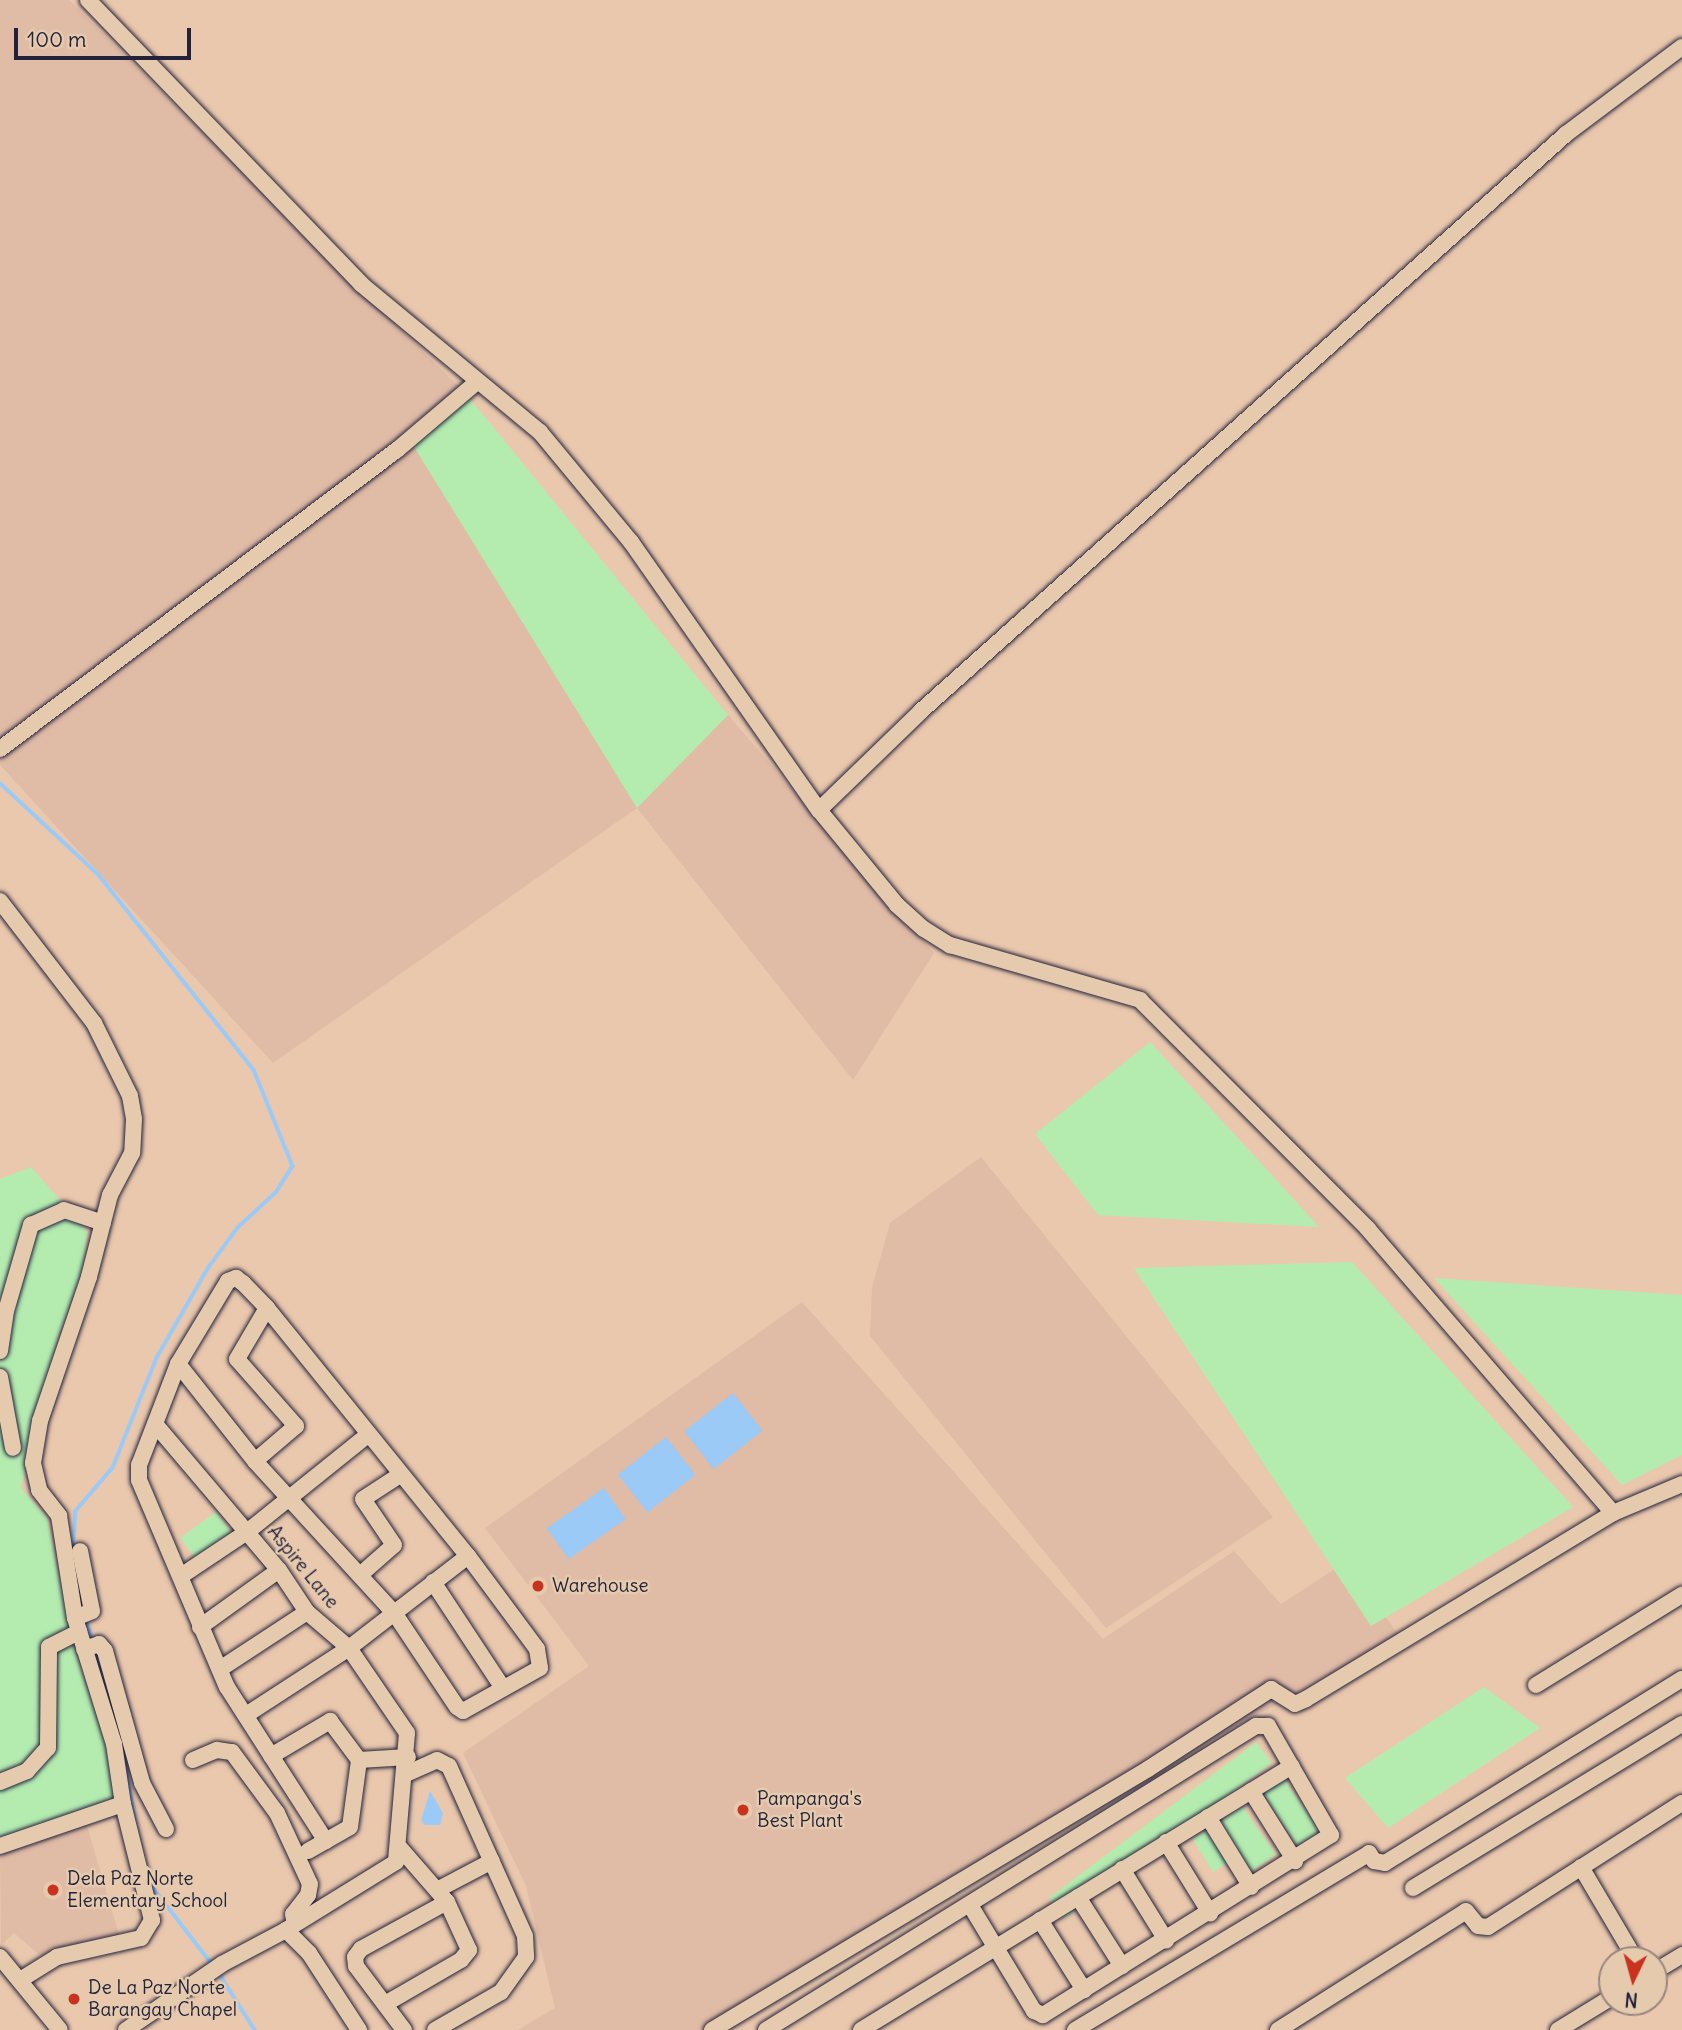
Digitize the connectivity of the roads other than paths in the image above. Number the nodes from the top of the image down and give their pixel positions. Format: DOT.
graph roads {
  1 [pos="88,0"];
  2 [pos="1682,47"];
  3 [pos="477,382"];
  4 [pos="0,749"];
  5 [pos="819,810"];
  6 [pos="0,901"];
  7 [pos="103,1223"];
  8 [pos="267,1308"];
  9 [pos="0,1351"];
  10 [pos="178,1364"];
  11 [pos="0,1377"];
  12 [pos="155,1424"];
  13 [pos="369,1434"];
  14 [pos="13,1448"];
  15 [pos="255,1461"];
  16 [pos="400,1475"];
  17 [pos="1682,1484"];
  18 [pos="286,1500"];
  19 [pos="1613,1513"];
  20 [pos="247,1532"];
  21 [pos="80,1551"];
  22 [pos="468,1556"];
  23 [pos="279,1570"];
  24 [pos="76,1575"];
  25 [pos="359,1575"];
  26 [pos="181,1576"];
  27 [pos="433,1582"];
  28 [pos="1682,1595"];
  29 [pos="307,1612"];
  30 [pos="395,1614"];
  31 [pos="80,1621"];
  32 [pos="201,1627"];
  33 [pos="91,1647"];
  34 [pos="349,1648"];
  35 [pos="220,1669"];
  36 [pos="1682,1679"];
  37 [pos="1536,1685"];
  38 [pos="502,1688"];
  39 [pos="246,1715"];
  40 [pos="1682,1724"];
  41 [pos="271,1756"];
  42 [pos="193,1760"];
  43 [pos="359,1760"];
  44 [pos="407,1766"];
  45 [pos="1292,1766"];
  46 [pos="0,1782"];
  47 [pos="1251,1791"];
  48 [pos="1682,1803"];
  49 [pos="123,1804"];
  50 [pos="1208,1817"];
  51 [pos="166,1829"];
  52 [pos="326,1841"];
  53 [pos="1166,1842"];
  54 [pos="0,1846"];
  55 [pos="400,1848"];
  56 [pos="308,1851"];
  57 [pos="492,1861"];
  58 [pos="1295,1861"];
  59 [pos="1581,1867"];
  60 [pos="1122,1869"];
  61 [pos="1251,1887"];
  62 [pos="1413,1888"];
  63 [pos="442,1896"];
  64 [pos="1078,1896"];
  65 [pos="970,1905"];
  66 [pos="1210,1913"];
  67 [pos="1040,1920"];
  68 [pos="290,1927"];
  69 [pos="1166,1940"];
  70 [pos="1628,1946"];
  71 [pos="996,1947"];
  72 [pos="0,1957"];
  73 [pos="1122,1966"];
  74 [pos="20,1980"];
  75 [pos="1084,1990"];
  76 [pos="384,2004"];
  77 [pos="1598,2006"];
  78 [pos="793,2023"];
  79 [pos="60,2030"];
  80 [pos="126,2030"];
  81 [pos="359,2030"];
  82 [pos="404,2030"];
  83 [pos="435,2030"];
  84 [pos="712,2030"];
  85 [pos="766,2030"];
  86 [pos="861,2030"];
  87 [pos="1074,2030"];
  88 [pos="1278,2030"];
  89 [pos="1558,2030"];
  1 -- 3 [label="street"];
  2 -- 5 [label="street"];
  3 -- 4 [label="street"];
  3 -- 5 [label="street"];
  5 -- 19 [label="street"];
  6 -- 7 [label="street"];
  7 -- 9 [label="street"];
  7 -- 24 [label="street"];
  8 -- 10 [label="street"];
  8 -- 13 [label="street"];
  8 -- 15 [label="street"];
  10 -- 12 [label="street"];
  10 -- 15 [label="street"];
  11 -- 14 [label="street"];
  12 -- 20 [label="street, Aspire Lane"];
  12 -- 26 [label="street"];
  13 -- 16 [label="street"];
  13 -- 18 [label="street"];
  15 -- 18 [label="street"];
  16 -- 22 [label="street"];
  16 -- 25 [label="street"];
  17 -- 19 [label="street"];
  18 -- 20 [label="street"];
  18 -- 25 [label="street"];
  19 -- 84 [label="street"];
  20 -- 23 [label="street, Aspire Lane"];
  20 -- 26 [label="street"];
  21 -- 24 [label="street"];
  22 -- 27 [label="street"];
  22 -- 38 [label="street"];
  23 -- 29 [label="street, Aspire Lane"];
  23 -- 32 [label="street"];
  24 -- 31 [label="street"];
  25 -- 30 [label="street"];
  26 -- 32 [label="street"];
  27 -- 30 [label="street"];
  27 -- 38 [label="street"];
  28 -- 37 [label="street"];
  29 -- 34 [label="street, Aspire Lane"];
  29 -- 35 [label="street"];
  30 -- 34 [label="street"];
  30 -- 38 [label="street"];
  31 -- 33 [label="street"];
  31 -- 46 [label="street"];
  32 -- 35 [label="street"];
  33 -- 49 [label="street"];
  33 -- 51 [label="street"];
  34 -- 39 [label="street"];
  34 -- 44 [label="street, Aspire Lane"];
  35 -- 39 [label="street"];
  36 -- 87 [label="street"];
  39 -- 41 [label="street"];
  40 -- 62 [label="street"];
  41 -- 43 [label="street"];
  41 -- 52 [label="street"];
  42 -- 68 [label="street"];
  43 -- 44 [label="street"];
  43 -- 52 [label="street"];
  44 -- 55 [label="street, Aspire Lane"];
  44 -- 57 [label="street"];
  45 -- 47 [label="street"];
  45 -- 58 [label="street"];
  45 -- 65 [label="street"];
  47 -- 50 [label="street"];
  47 -- 58 [label="street"];
  48 -- 59 [label="street"];
  49 -- 54 [label="street"];
  49 -- 74 [label="street"];
  50 -- 53 [label="street"];
  50 -- 61 [label="street"];
  52 -- 56 [label="street"];
  53 -- 60 [label="street"];
  53 -- 66 [label="street"];
  55 -- 63 [label="street"];
  55 -- 68 [label="street"];
  57 -- 63 [label="street"];
  57 -- 83 [label="street"];
  58 -- 61 [label="street"];
  59 -- 70 [label="street"];
  59 -- 88 [label="street"];
  60 -- 64 [label="street"];
  60 -- 69 [label="street"];
  61 -- 66 [label="street"];
  63 -- 76 [label="street"];
  63 -- 76 [label="street"];
  64 -- 67 [label="street"];
  64 -- 73 [label="street"];
  65 -- 71 [label="street"];
  65 -- 78 [label="street"];
  66 -- 69 [label="street"];
  67 -- 71 [label="street"];
  67 -- 75 [label="street"];
  68 -- 80 [label="street"];
  68 -- 81 [label="street"];
  69 -- 73 [label="street"];
  71 -- 75 [label="street"];
  71 -- 86 [label="street"];
  72 -- 74 [label="street"];
  73 -- 75 [label="street"];
  74 -- 79 [label="street"];
  76 -- 82 [label="street"];
  77 -- 89 [label="street"];
  78 -- 85 [label="street"];
}
